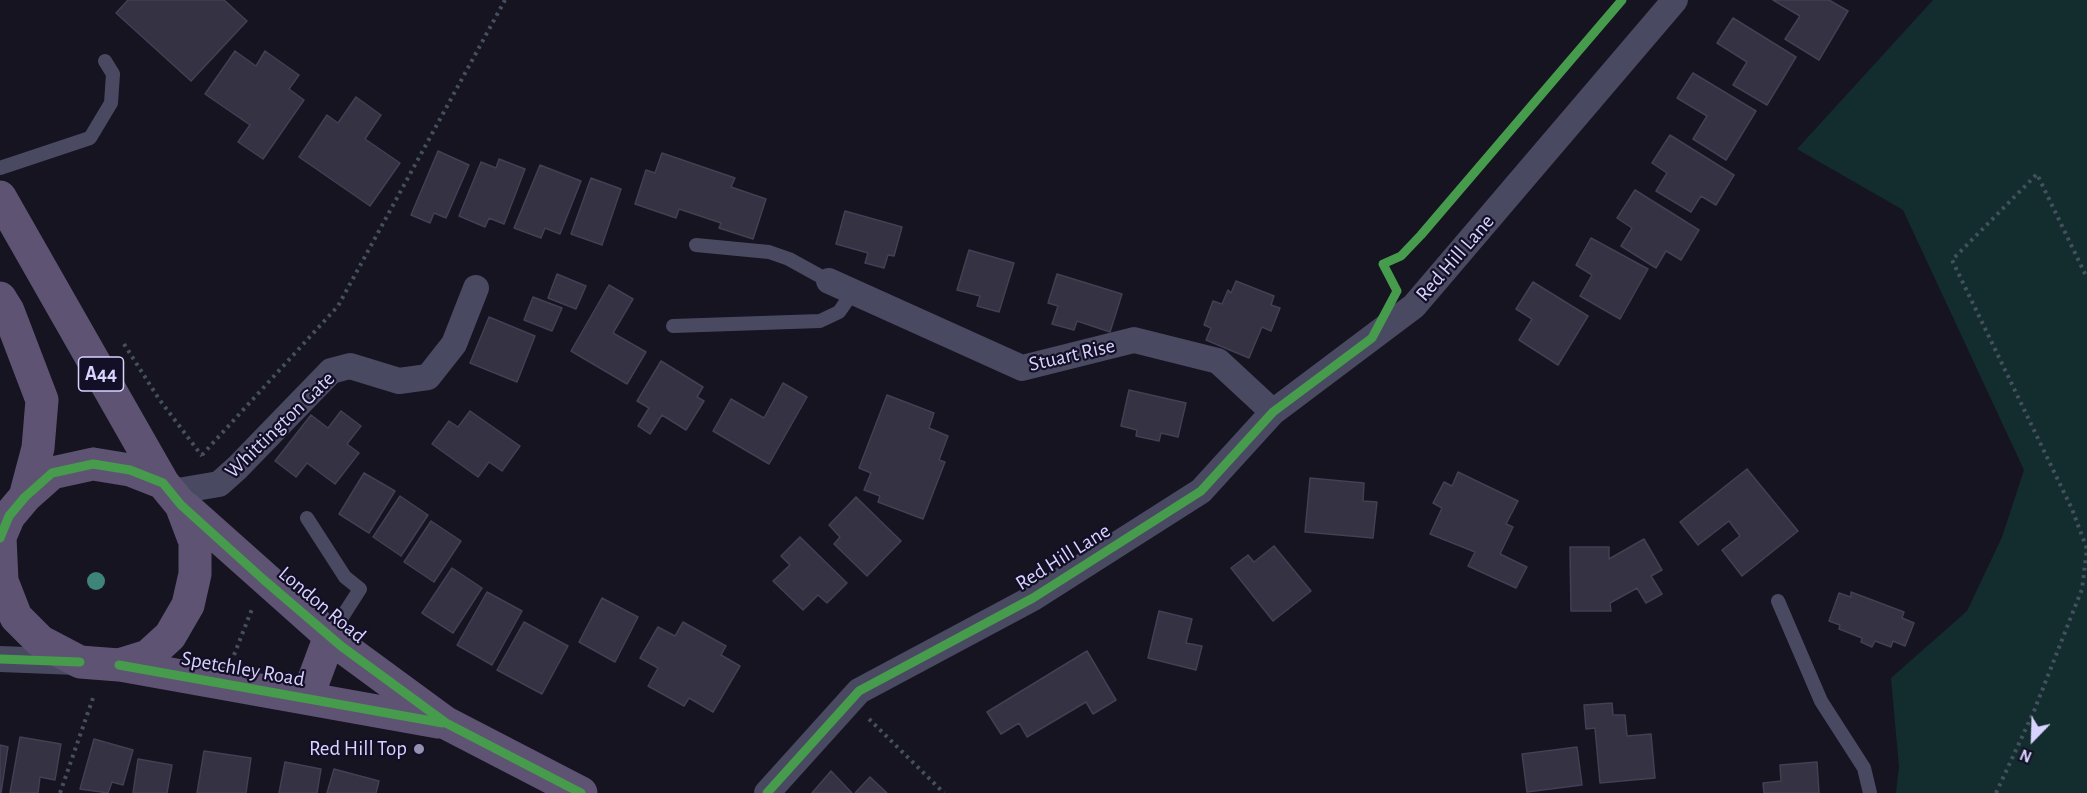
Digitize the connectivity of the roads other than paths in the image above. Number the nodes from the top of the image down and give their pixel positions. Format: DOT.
graph roads {
  1 [pos="1675,0"];
  2 [pos="105,61"];
  3 [pos="0,168"];
  4 [pos="0,197"];
  5 [pos="696,244"];
  6 [pos="829,281"];
  7 [pos="476,288"];
  8 [pos="853,292"];
  9 [pos="3,308"];
  10 [pos="673,326"];
  11 [pos="1273,412"];
  12 [pos="172,493"];
  13 [pos="25,496"];
  14 [pos="307,518"];
  15 [pos="0,537"];
  16 [pos="1779,601"];
  17 [pos="330,636"];
  18 [pos="0,659"];
  19 [pos="100,664"];
  20 [pos="307,698"];
  21 [pos="361,708"];
  22 [pos="446,723"];
  23 [pos="574,791"];
  24 [pos="767,793"];
  25 [pos="1870,793"];
  1 -- 11 [label="street, Red Hill Lane"];
  2 -- 3 [label="lane"];
  4 -- 12 [label="main road, A44"];
  5 -- 6 [label="lane"];
  6 -- 8 [label="street, Stuart Rise"];
  7 -- 12 [label="street, Whittington Gate"];
  8 -- 10 [label="lane"];
  8 -- 11 [label="street, Stuart Rise"];
  9 -- 13 [label="main road, A44"];
  11 -- 24 [label="street, Red Hill Lane"];
  12 -- 13 [label="main road, A44"];
  12 -- 17 [label="main road, London Road / A44"];
  12 -- 19 [label="main road, A44"];
  13 -- 15 [label="main road, A44"];
  14 -- 17 [label="lane"];
  15 -- 19 [label="main road, A44"];
  16 -- 25 [label="lane"];
  17 -- 20 [label="main road"];
  17 -- 22 [label="main road, London Road / A44"];
  18 -- 19 [label="street, Spetchley Road"];
  19 -- 20 [label="main road, Spetchley Road / A44"];
  20 -- 21 [label="main road, Spetchley Road / A44"];
  21 -- 22 [label="main road, London Road / A44"];
  22 -- 23 [label="main road, London Road / A44"];
}
